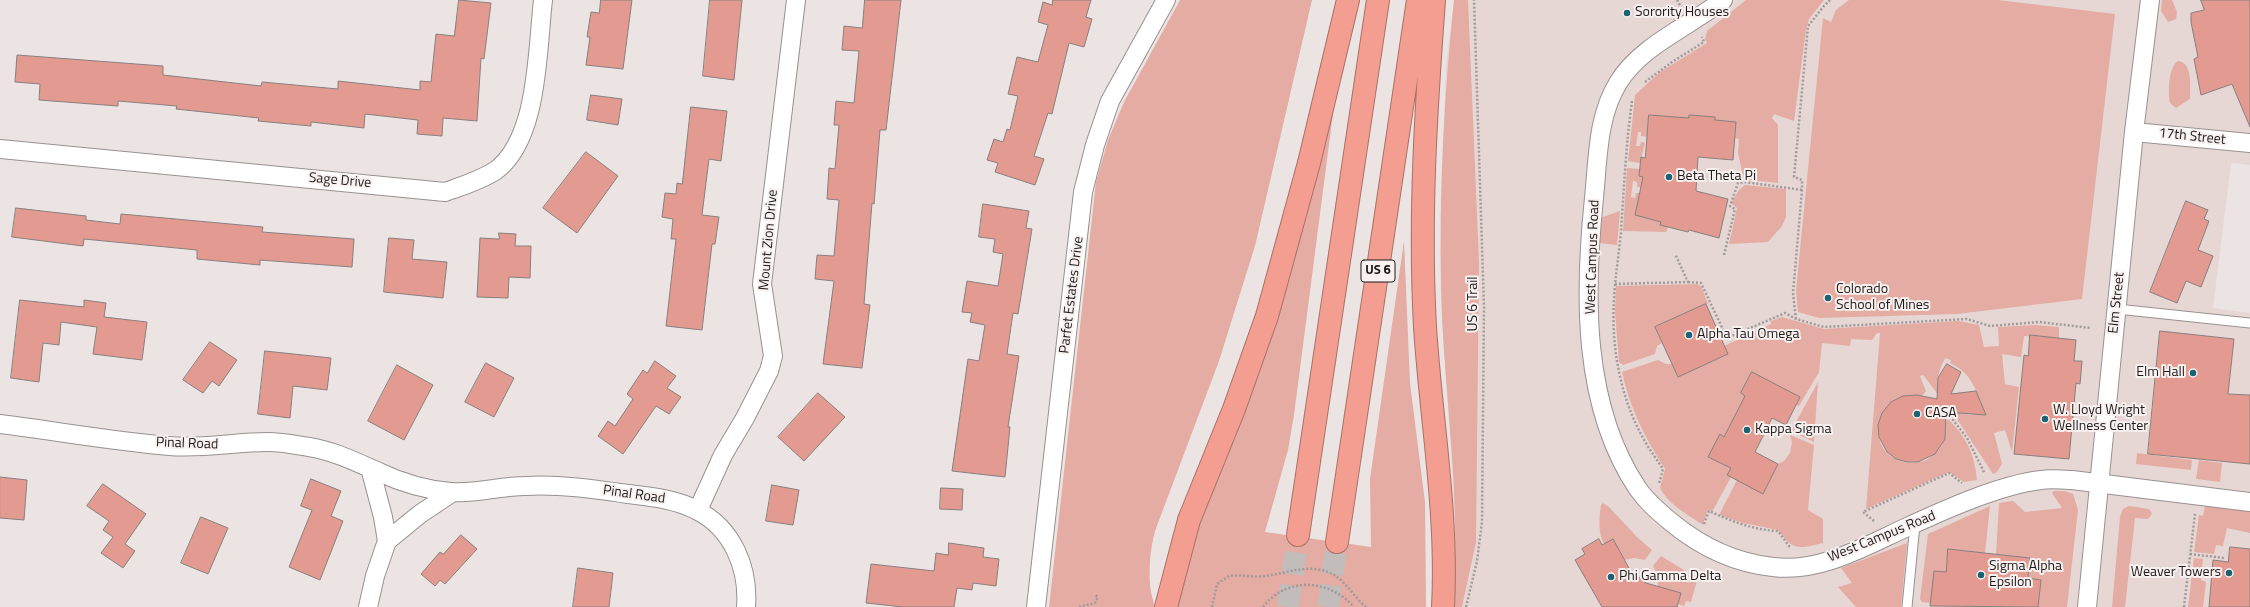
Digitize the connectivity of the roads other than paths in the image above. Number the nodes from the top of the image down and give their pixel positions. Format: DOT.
graph roads {
  1 [pos="543,0"];
  2 [pos="796,0"];
  3 [pos="1166,0"];
  4 [pos="1348,0"];
  5 [pos="1378,0"];
  6 [pos="1418,0"];
  7 [pos="1434,0"];
  8 [pos="1723,0"];
  9 [pos="2150,0"];
  10 [pos="2134,132"];
  11 [pos="2250,143"];
  12 [pos="0,149"];
  13 [pos="2116,309"];
  14 [pos="2250,323"];
  15 [pos="0,424"];
  16 [pos="370,468"];
  17 [pos="2099,483"];
  18 [pos="453,492"];
  19 [pos="2250,502"];
  20 [pos="698,510"];
  21 [pos="1915,524"];
  22 [pos="1298,535"];
  23 [pos="387,541"];
  24 [pos="1337,542"];
  25 [pos="368,607"];
  26 [pos="746,607"];
  27 [pos="1036,607"];
  28 [pos="1166,607"];
  29 [pos="1443,607"];
  30 [pos="1907,607"];
  31 [pos="2087,607"];
  1 -- 12 [label="street, Sage Drive"];
  2 -- 20 [label="street, Mount Zion Drive"];
  3 -- 27 [label="street, Parfet Estates Drive"];
  4 -- 28 [label="highway"];
  5 -- 22 [label="highway"];
  6 -- 24 [label="highway, US 6"];
  7 -- 29 [label="highway"];
  8 -- 21 [label="street, West Campus Road"];
  9 -- 10 [label="street, Elm Street"];
  10 -- 11 [label="street, 17th Street"];
  10 -- 13 [label="street, Elm Street"];
  13 -- 14 [label="lane"];
  13 -- 17 [label="street, Elm Street"];
  15 -- 16 [label="street, Pinal Road"];
  16 -- 18 [label="street, Pinal Road"];
  16 -- 23 [label="street"];
  17 -- 19 [label="street, West Campus Road"];
  17 -- 21 [label="street, West Campus Road"];
  17 -- 31 [label="street, Elm Street"];
  18 -- 20 [label="street, Pinal Road"];
  18 -- 23 [label="street, Pinal Road"];
  20 -- 26 [label="street, Pinal Road"];
  21 -- 30 [label="lane"];
  23 -- 25 [label="street"];
}
